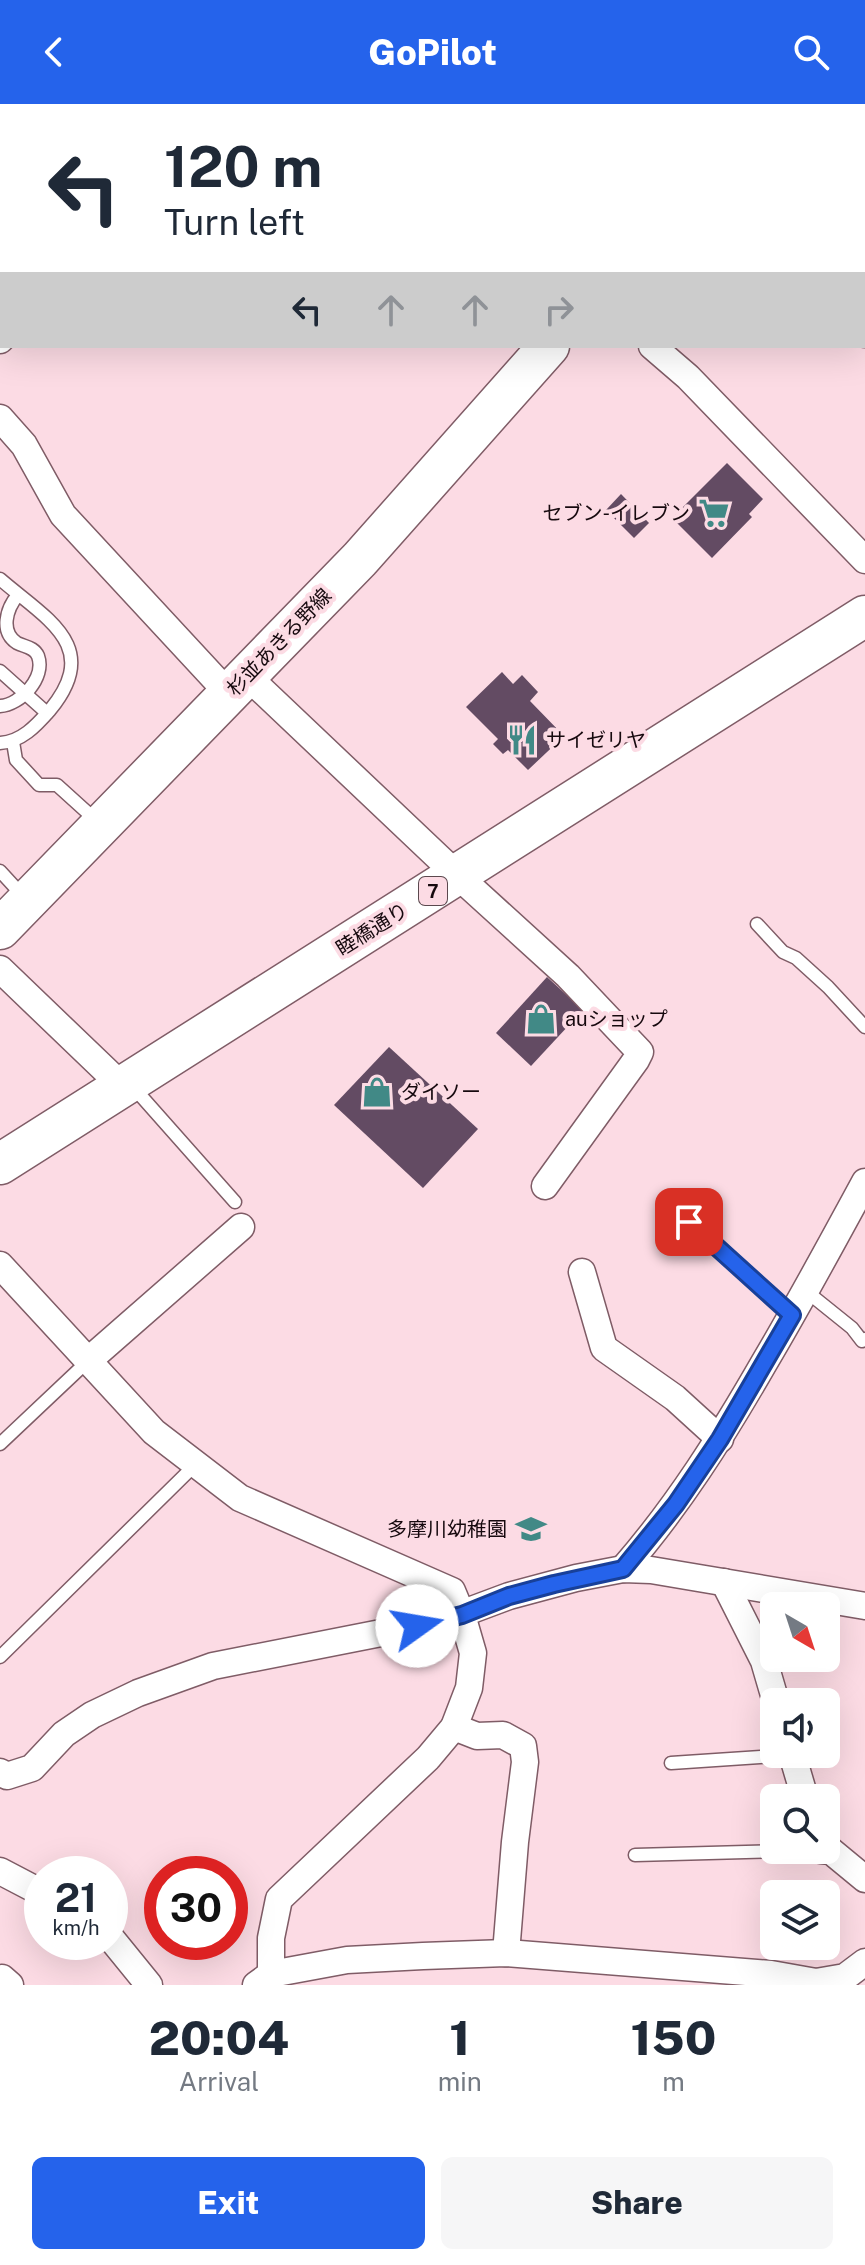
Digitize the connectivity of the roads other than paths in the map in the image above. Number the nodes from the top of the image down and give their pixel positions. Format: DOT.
graph roads {
  1 [pos="547,348"];
  2 [pos="654,348"];
  3 [pos="0,418"];
  4 [pos="865,560"];
  5 [pos="0,579"];
  6 [pos="18,595"];
  7 [pos="865,616"];
  8 [pos="0,671"];
  9 [pos="237,684"];
  10 [pos="25,693"];
  11 [pos="0,706"];
  12 [pos="47,713"];
  13 [pos="6,742"];
  14 [pos="101,825"];
  15 [pos="0,871"];
  16 [pos="457,875"];
  17 [pos="27,901"];
  18 [pos="757,924"];
  19 [pos="0,929"];
  20 [pos="0,969"];
  21 [pos="865,1027"];
  22 [pos="126,1084"];
  23 [pos="0,1164"];
  24 [pos="865,1182"];
  25 [pos="545,1186"];
  26 [pos="238,1214"];
  27 [pos="689,1222"];
  28 [pos="0,1265"];
  29 [pos="582,1272"];
  30 [pos="806,1291"];
  31 [pos="792,1315"];
  32 [pos="865,1339"];
  33 [pos="89,1360"];
  34 [pos="720,1439"];
  35 [pos="0,1444"];
  36 [pos="196,1464"];
  37 [pos="623,1569"];
  38 [pos="724,1582"];
  39 [pos="865,1606"];
  40 [pos="462,1615"];
  41 [pos="0,1657"];
  42 [pos="772,1688"];
  43 [pos="454,1727"];
  44 [pos="760,1756"];
  45 [pos="671,1763"];
  46 [pos="0,1772"];
  47 [pos="760,1852"];
  48 [pos="635,1855"];
  49 [pos="840,1858"];
  50 [pos="0,1871"];
  51 [pos="865,1879"];
  52 [pos="24,1884"];
  53 [pos="506,1953"];
  54 [pos="128,1959"];
  55 [pos="865,1962"];
  56 [pos="264,1980"];
  57 [pos="149,1985"];
  1 -- 9 [label="main road, 杉並あきる野線"];
  2 -- 4 [label="street"];
  3 -- 9 [label="street"];
  5 -- 6 [label="lane"];
  6 -- 10 [label="lane"];
  6 -- 12 [label="lane"];
  7 -- 16 [label="main road, 睦橋通り / 7"];
  8 -- 10 [label="lane"];
  9 -- 14 [label="main road, 杉並あきる野線"];
  9 -- 16 [label="street"];
  10 -- 11 [label="lane"];
  10 -- 12 [label="lane"];
  12 -- 13 [label="lane"];
  13 -- 14 [label="lane"];
  14 -- 17 [label="main road, 杉並あきる野線"];
  15 -- 17 [label="lane"];
  16 -- 22 [label="main road, 睦橋通り / 7"];
  16 -- 25 [label="street"];
  17 -- 19 [label="main road, 杉並あきる野線"];
  18 -- 21 [label="lane"];
  20 -- 22 [label="street"];
  22 -- 23 [label="main road, 睦橋通り / 7"];
  22 -- 26 [label="lane"];
  24 -- 30 [label="street"];
  26 -- 33 [label="street"];
  27 -- 31 [label="lane"];
  28 -- 33 [label="street"];
  29 -- 34 [label="street"];
  30 -- 31 [label="street"];
  30 -- 32 [label="lane"];
  31 -- 34 [label="street"];
  33 -- 35 [label="lane"];
  33 -- 36 [label="street"];
  34 -- 37 [label="street"];
  36 -- 40 [label="street"];
  36 -- 41 [label="lane"];
  37 -- 38 [label="street"];
  37 -- 40 [label="street"];
  38 -- 39 [label="street"];
  38 -- 42 [label="street"];
  40 -- 43 [label="street"];
  40 -- 46 [label="street"];
  43 -- 53 [label="street"];
  43 -- 56 [label="street"];
  44 -- 45 [label="lane"];
  47 -- 48 [label="lane"];
  49 -- 51 [label="street"];
  50 -- 52 [label="street"];
  53 -- 55 [label="street"];
  53 -- 56 [label="street"];
  54 -- 57 [label="street"];
}
